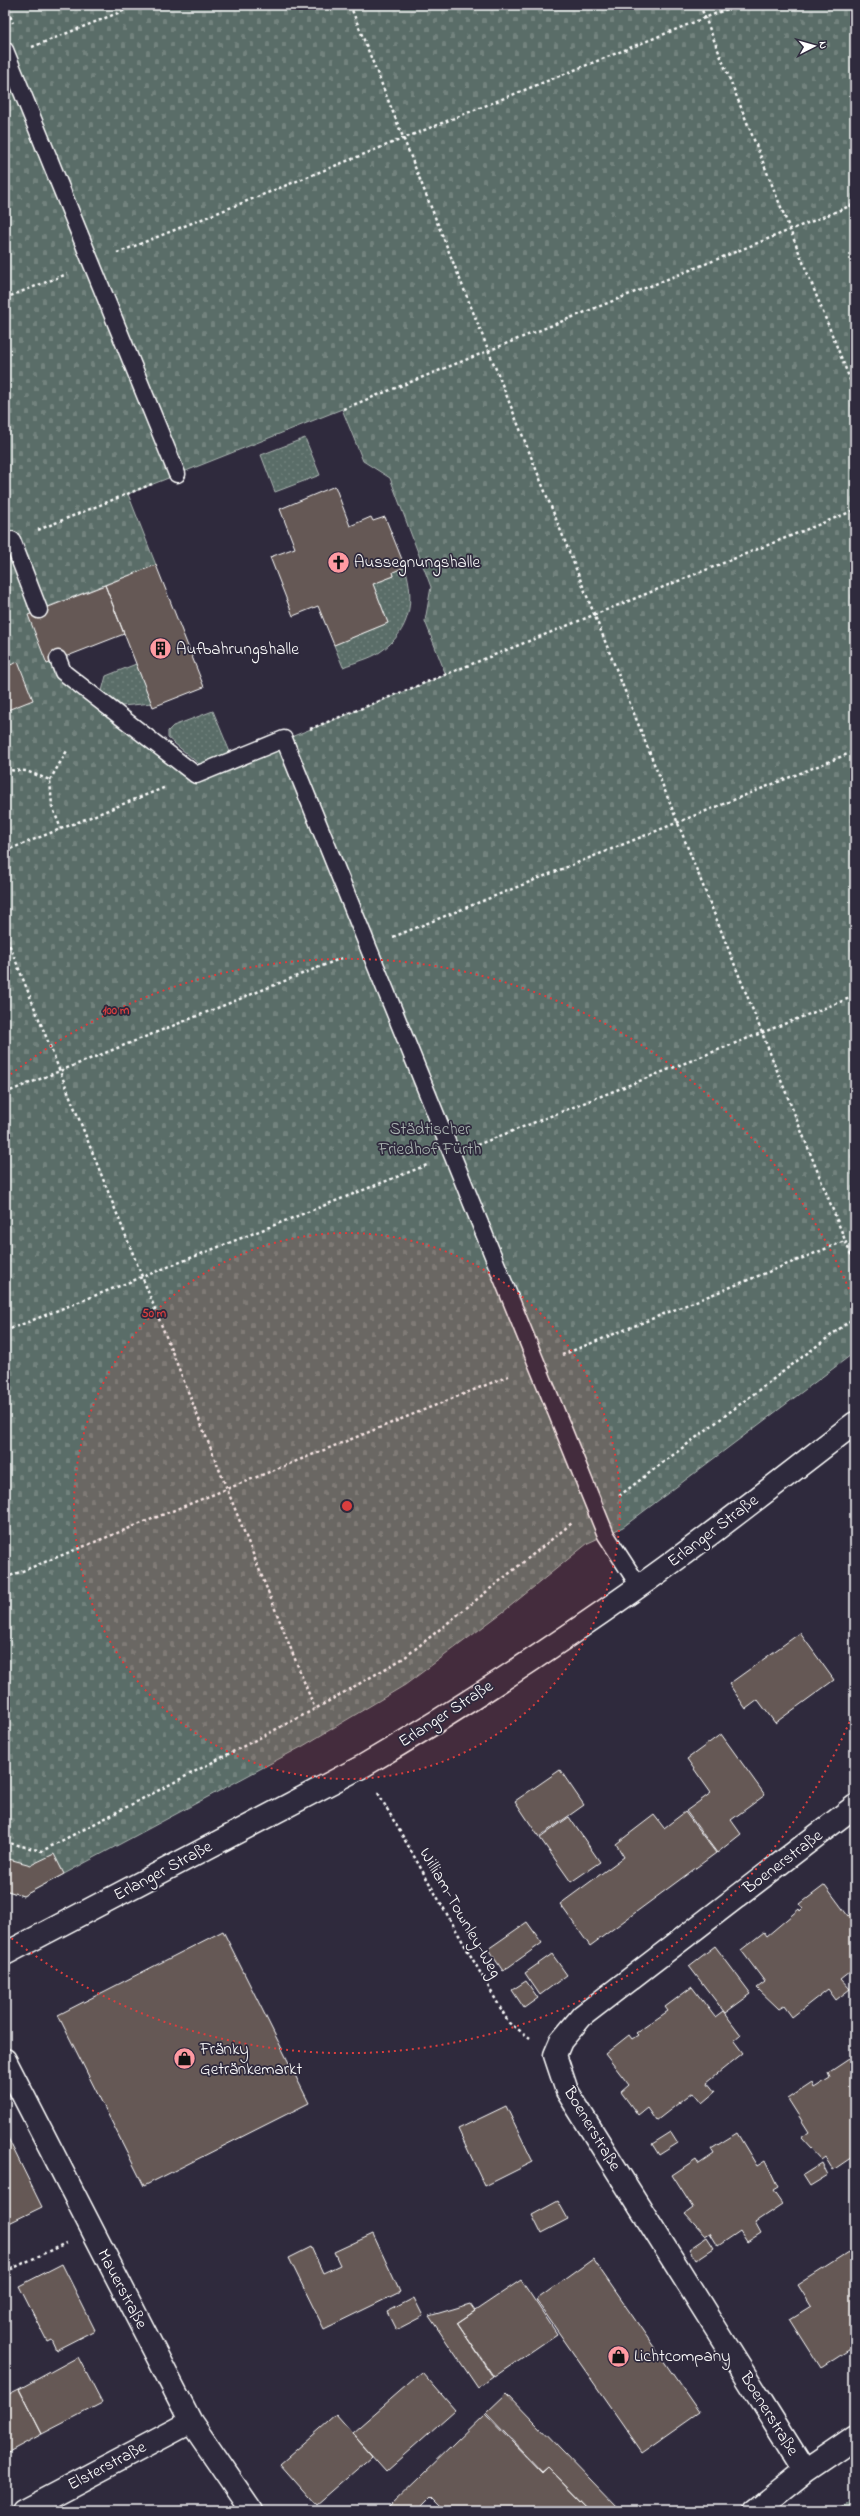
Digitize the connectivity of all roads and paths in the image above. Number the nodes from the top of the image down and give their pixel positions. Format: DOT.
graph roads {
  1 [pos="138,5"];
  2 [pos="350,5"];
  3 [pos="700,5"];
  4 [pos="737,5"];
  5 [pos="705,18"];
  6 [pos="5,50"];
  7 [pos="24,50"];
  8 [pos="403,138"];
  9 [pos="855,204"];
  10 [pos="790,230"];
  11 [pos="116,254"];
  12 [pos="68,273"];
  13 [pos="5,298"];
  14 [pos="488,350"];
  15 [pos="855,392"];
  16 [pos="343,409"];
  17 [pos="177,474"];
  18 [pos="154,484"];
  19 [pos="855,510"];
  20 [pos="12,540"];
  21 [pos="39,610"];
  22 [pos="594,615"];
  23 [pos="58,659"];
  24 [pos="308,730"];
  25 [pos="68,749"];
  26 [pos="855,751"];
  27 [pos="5,770"];
  28 [pos="196,775"];
  29 [pos="50,780"];
  30 [pos="678,822"];
  31 [pos="61,829"];
  32 [pos="5,851"];
  33 [pos="5,934"];
  34 [pos="385,940"];
  35 [pos="344,957"];
  36 [pos="855,996"];
  37 [pos="762,1033"];
  38 [pos="60,1071"];
  39 [pos="5,1094"];
  40 [pos="469,1148"];
  41 [pos="435,1162"];
  42 [pos="845,1241"];
  43 [pos="855,1265"];
  44 [pos="142,1277"];
  45 [pos="855,1317"];
  46 [pos="5,1331"];
  47 [pos="554,1358"];
  48 [pos="519,1372"];
  49 [pos="855,1423"];
  50 [pos="228,1490"];
  51 [pos="618,1497"];
  52 [pos="578,1518"];
  53 [pos="5,1578"];
  54 [pos="639,1586"];
  55 [pos="315,1709"];
  56 [pos="363,1766"];
  57 [pos="855,1806"];
  58 [pos="5,1842"];
  59 [pos="5,1954"];
  60 [pos="555,2055"];
  61 [pos="5,2060"];
  62 [pos="91,2231"];
  63 [pos="5,2272"];
  64 [pos="191,2422"];
  65 [pos="855,2437"];
  66 [pos="805,2472"];
  67 [pos="23,2511"];
  68 [pos="252,2511"];
  69 [pos="755,2511"];
  1 -- 7 [label="path"];
  2 -- 8 [label="path"];
  3 -- 5 [label="path"];
  4 -- 5 [label="path"];
  5 -- 8 [label="path"];
  5 -- 10 [label="path"];
  6 -- 17 [label="lane"];
  8 -- 11 [label="path"];
  8 -- 14 [label="path"];
  9 -- 10 [label="path"];
  10 -- 14 [label="path"];
  10 -- 15 [label="path"];
  12 -- 13 [label="path"];
  14 -- 16 [label="path"];
  14 -- 22 [label="path"];
  18 -- 20 [label="path"];
  19 -- 22 [label="path"];
  20 -- 21 [label="lane"];
  22 -- 24 [label="path"];
  22 -- 30 [label="path"];
  23 -- 28 [label="lane"];
  25 -- 29 [label="path"];
  26 -- 30 [label="path"];
  27 -- 29 [label="path"];
  28 -- 31 [label="path"];
  28 -- 54 [label="lane"];
  29 -- 31 [label="path"];
  30 -- 34 [label="path"];
  30 -- 37 [label="path"];
  31 -- 32 [label="path"];
  33 -- 38 [label="path"];
  35 -- 38 [label="path"];
  36 -- 37 [label="path"];
  37 -- 40 [label="path"];
  37 -- 42 [label="path"];
  38 -- 39 [label="path"];
  38 -- 44 [label="path"];
  41 -- 44 [label="path"];
  42 -- 43 [label="path"];
  42 -- 47 [label="path"];
  44 -- 46 [label="path"];
  44 -- 50 [label="path"];
  45 -- 51 [label="path"];
  48 -- 50 [label="path"];
  49 -- 54 [label="street, Erlanger Straße"];
  50 -- 53 [label="path"];
  50 -- 55 [label="path"];
  52 -- 55 [label="path"];
  54 -- 56 [label="street, Erlanger Straße"];
  55 -- 58 [label="path"];
  56 -- 59 [label="street, Erlanger Straße"];
  56 -- 60 [label="path, William-Townley-Weg"];
  57 -- 60 [label="street, Boenerstraße"];
  60 -- 66 [label="street, Boenerstraße"];
  61 -- 62 [label="street, Mauerstraße"];
  62 -- 63 [label="path"];
  62 -- 64 [label="street, Mauerstraße"];
  64 -- 67 [label="street, Elsterstraße"];
  64 -- 68 [label="street, Mauerstraße"];
  65 -- 66 [label="street"];
  66 -- 69 [label="street"];
}
